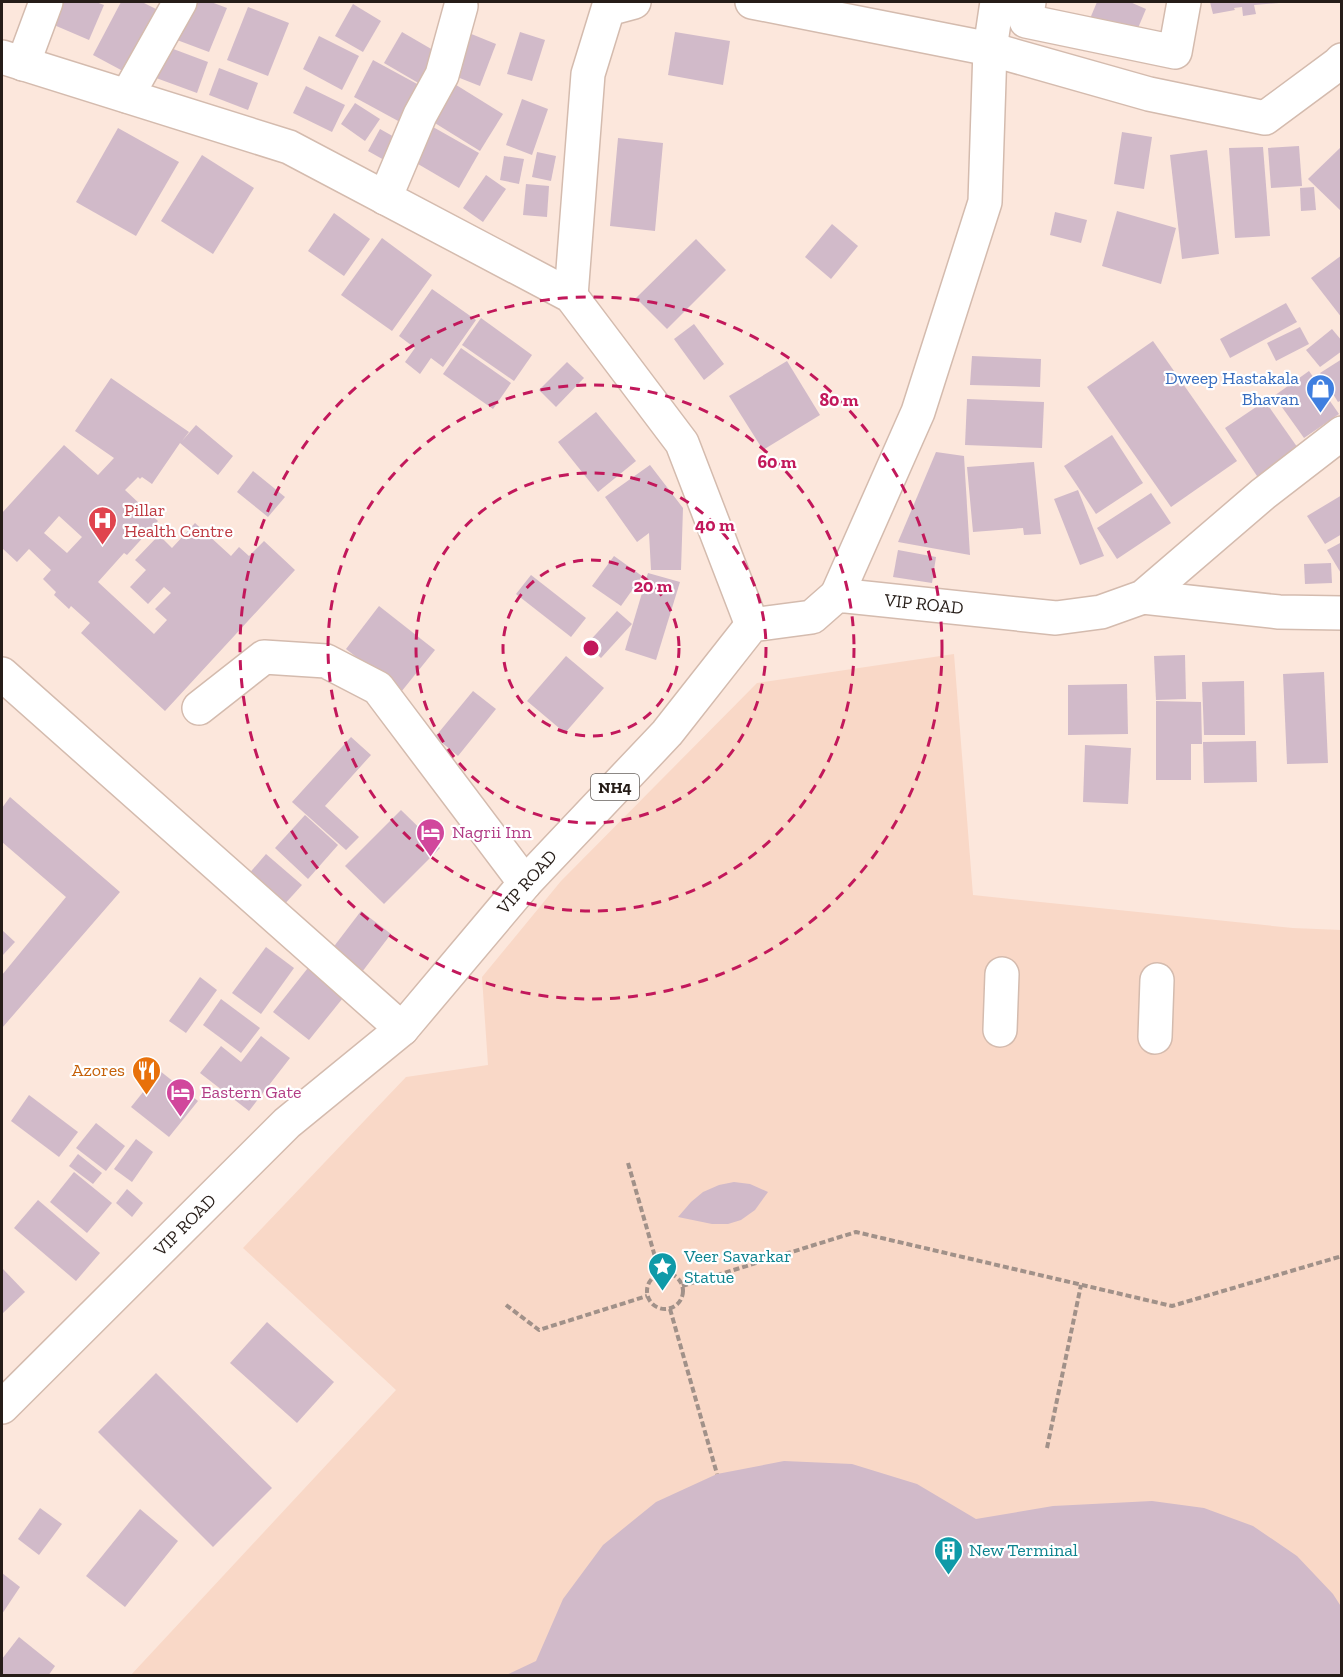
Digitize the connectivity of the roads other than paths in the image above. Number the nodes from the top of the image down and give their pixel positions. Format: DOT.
graph roads {
  1 [pos="46,2"];
  2 [pos="180,2"];
  3 [pos="634,2"];
  4 [pos="753,2"];
  5 [pos="997,2"];
  6 [pos="1029,2"];
  7 [pos="1184,2"];
  8 [pos="461,6"];
  9 [pos="990,49"];
  10 [pos="1341,60"];
  11 [pos="12,61"];
  12 [pos="127,96"];
  13 [pos="385,198"];
  14 [pos="571,296"];
  15 [pos="1341,433"];
  16 [pos="837,595"];
  17 [pos="1143,597"];
  18 [pos="1341,613"];
  19 [pos="753,625"];
  20 [pos="3,679"];
  21 [pos="199,708"];
  22 [pos="525,883"];
  23 [pos="1002,974"];
  24 [pos="1157,980"];
  25 [pos="402,1029"];
  26 [pos="1000,1030"];
  27 [pos="1155,1037"];
  28 [pos="2,1407"];
  1 -- 11 [label="main road"];
  2 -- 12 [label="main road"];
  3 -- 14 [label="main road"];
  4 -- 9 [label="main road"];
  5 -- 9 [label="main road"];
  6 -- 7 [label="main road"];
  8 -- 13 [label="main road"];
  9 -- 10 [label="main road"];
  9 -- 16 [label="main road"];
  11 -- 12 [label="main road"];
  12 -- 13 [label="main road"];
  13 -- 14 [label="main road"];
  14 -- 19 [label="main road"];
  15 -- 17 [label="main road, VIP ROAD"];
  16 -- 17 [label="main road, VIP ROAD"];
  16 -- 19 [label="main road"];
  17 -- 18 [label="main road, VIP ROAD"];
  19 -- 22 [label="main road, VIP ROAD / NH4"];
  20 -- 25 [label="main road"];
  21 -- 22 [label="main road"];
  22 -- 25 [label="main road, VIP ROAD / NH4"];
  23 -- 26 [label="main road"];
  24 -- 27 [label="main road"];
  25 -- 28 [label="main road, VIP ROAD / NH4"];
}
